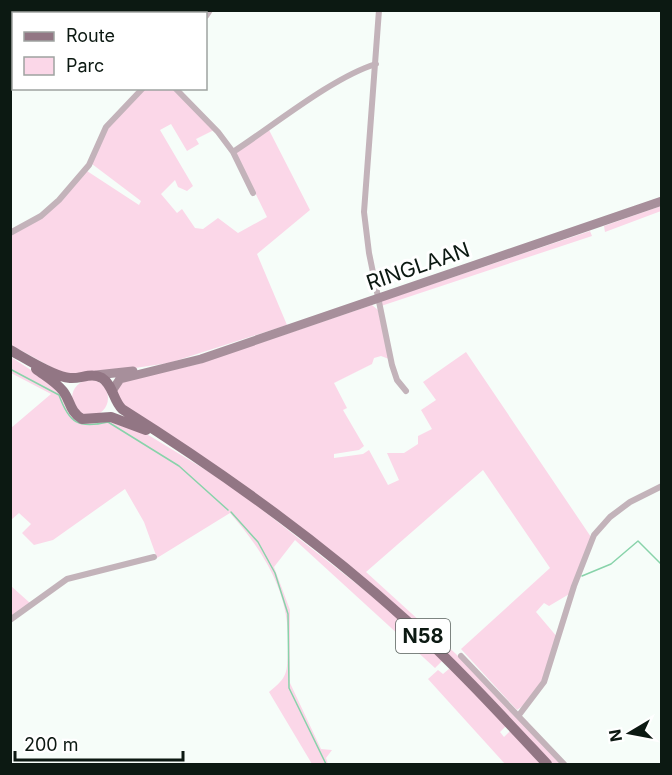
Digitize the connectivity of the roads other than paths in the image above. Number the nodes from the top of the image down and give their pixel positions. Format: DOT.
graph roads {
  1 [pos="379,10"];
  2 [pos="376,64"];
  3 [pos="140,90"];
  4 [pos="177,90"];
  5 [pos="233,152"];
  6 [pos="253,193"];
  7 [pos="662,201"];
  8 [pos="10,233"];
  9 [pos="378,299"];
  10 [pos="10,351"];
  11 [pos="185,364"];
  12 [pos="87,375"];
  13 [pos="406,391"];
  14 [pos="112,394"];
  15 [pos="67,397"];
  16 [pos="97,419"];
  17 [pos="180,447"];
  18 [pos="662,486"];
  19 [pos="154,557"];
  20 [pos="10,620"];
  21 [pos="461,656"];
  22 [pos="519,715"];
  23 [pos="547,765"];
  24 [pos="564,765"];
  1 -- 2 [label="street"];
  2 -- 5 [label="street"];
  2 -- 9 [label="street"];
  3 -- 8 [label="street"];
  4 -- 5 [label="street"];
  5 -- 6 [label="street"];
  7 -- 9 [label="main road, RINGLAAN"];
  9 -- 11 [label="main road, RINGLAAN"];
  9 -- 13 [label="street"];
  10 -- 12 [label="main road"];
  10 -- 15 [label="main road"];
  11 -- 12 [label="main road, RINGLAAN"];
  11 -- 14 [label="main road, RINGLAAN"];
  12 -- 14 [label="main road"];
  12 -- 15 [label="main road"];
  14 -- 16 [label="main road"];
  14 -- 17 [label="main road, N58"];
  15 -- 16 [label="main road"];
  16 -- 17 [label="main road, N58"];
  17 -- 23 [label="main road, N58"];
  18 -- 22 [label="street"];
  19 -- 20 [label="street"];
  21 -- 22 [label="street"];
  22 -- 24 [label="street"];
}
